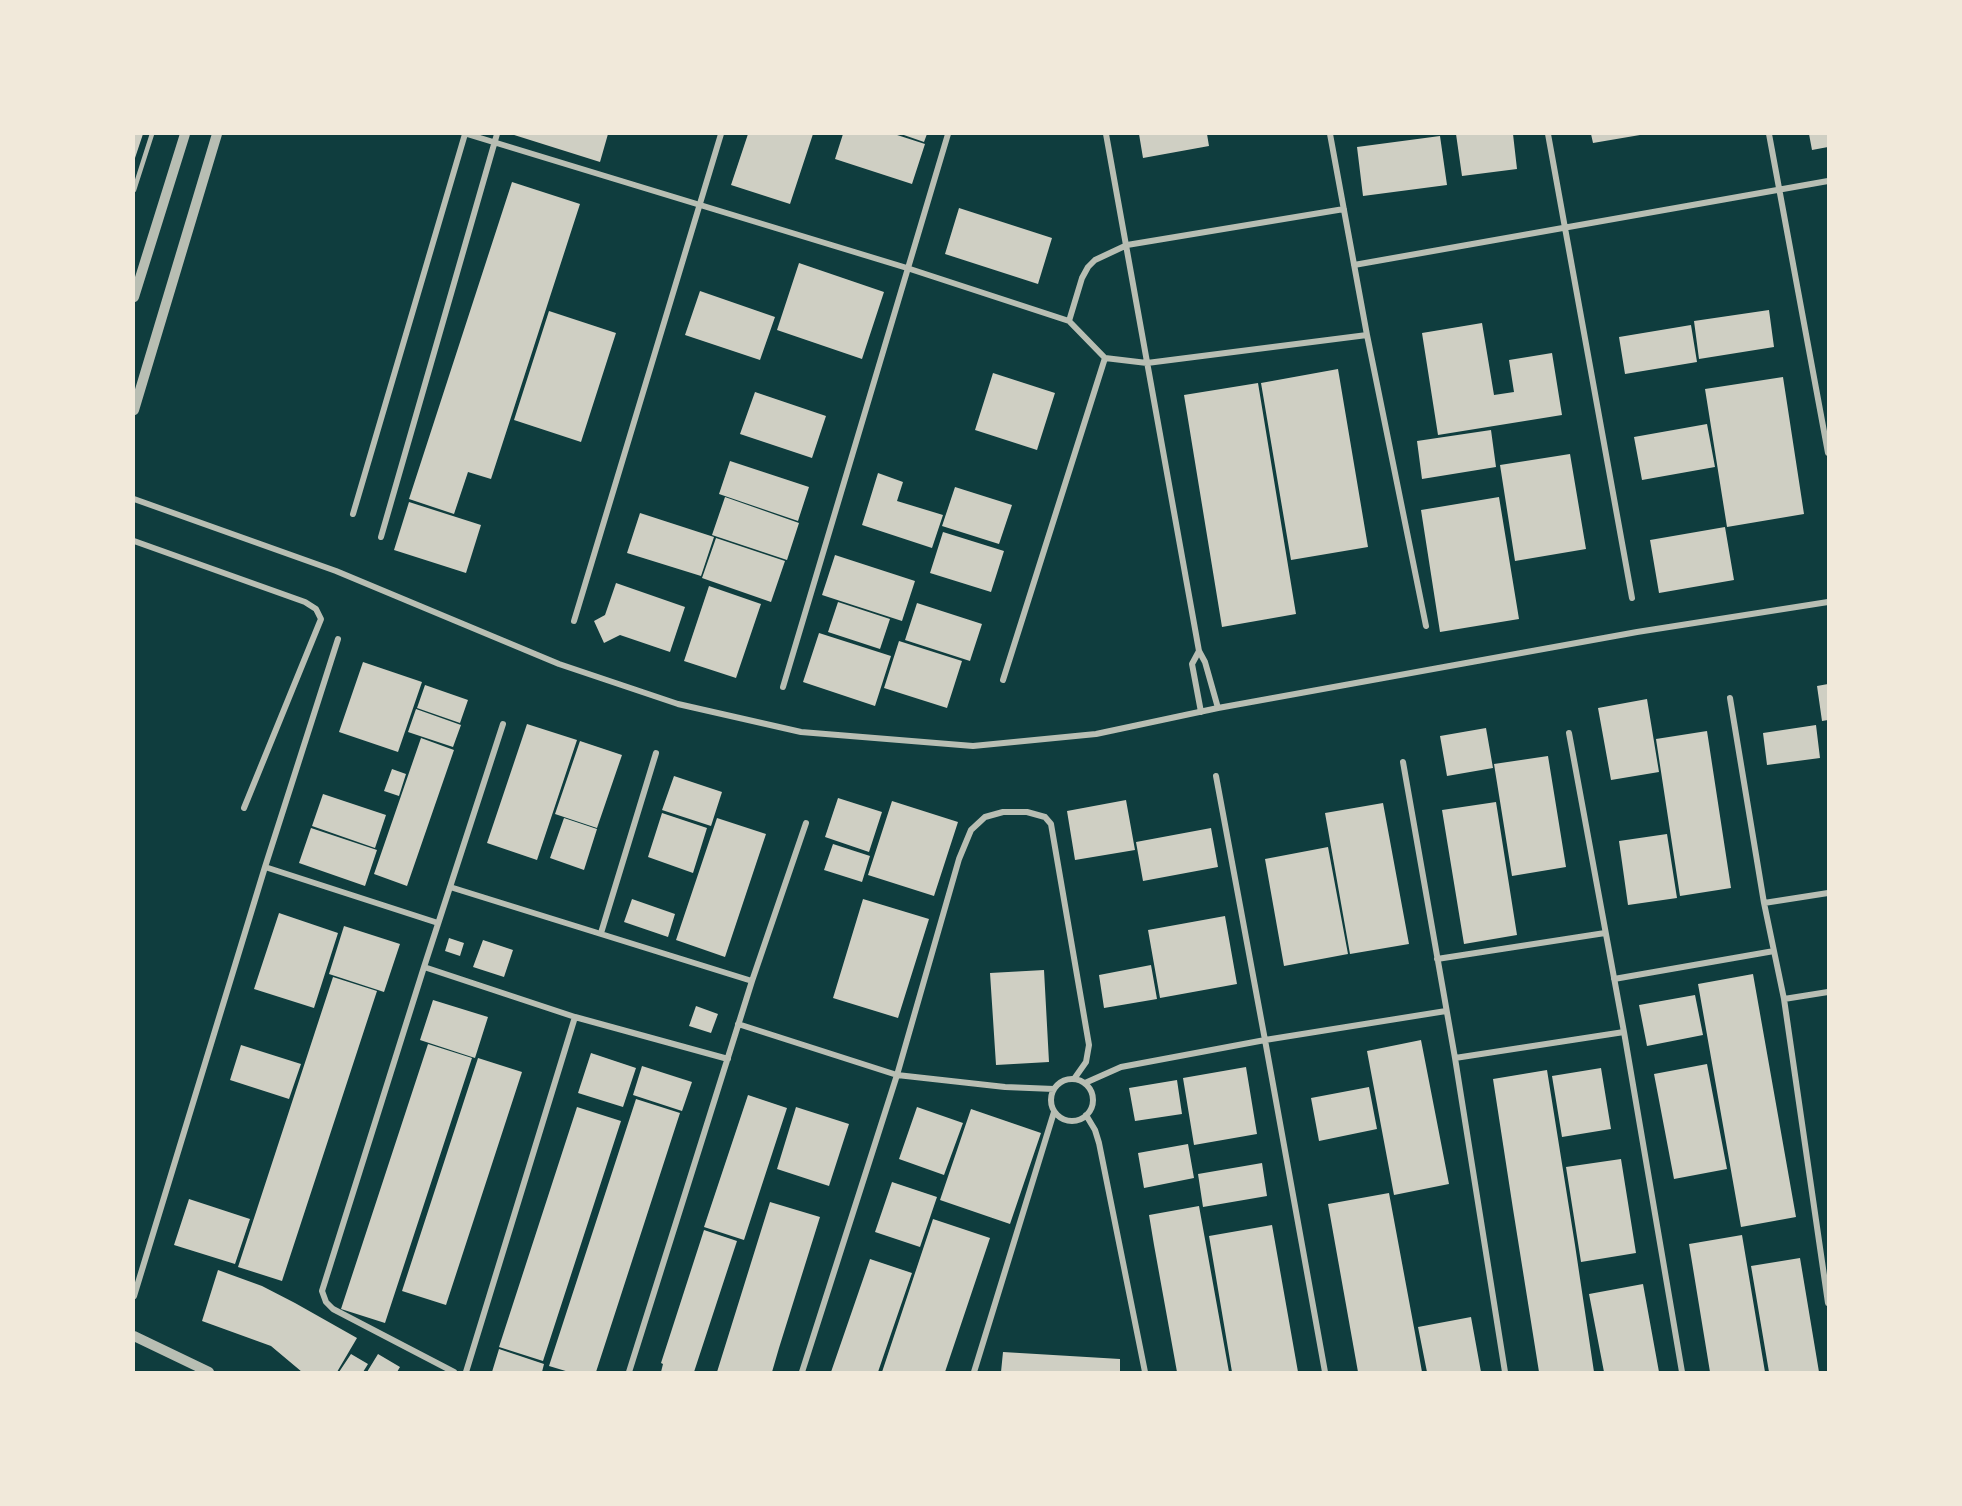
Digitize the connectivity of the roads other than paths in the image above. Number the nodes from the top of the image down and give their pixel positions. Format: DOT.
graph roads {
  1 [pos="152,134"];
  2 [pos="185,134"];
  3 [pos="217,134"];
  4 [pos="466,134"];
  5 [pos="721,134"];
  6 [pos="948,134"];
  7 [pos="1106,134"];
  8 [pos="1330,134"];
  9 [pos="1548,134"];
  10 [pos="1769,134"];
  11 [pos="495,137"];
  12 [pos="1828,181"];
  13 [pos="134,190"];
  14 [pos="1779,190"];
  15 [pos="699,205"];
  16 [pos="1344,209"];
  17 [pos="1564,227"];
  18 [pos="1127,245"];
  19 [pos="1354,265"];
  20 [pos="907,268"];
  21 [pos="134,297"];
  22 [pos="1069,321"];
  23 [pos="1367,335"];
  24 [pos="1105,358"];
  25 [pos="1147,363"];
  26 [pos="134,410"];
  27 [pos="1828,453"];
  28 [pos="134,499"];
  29 [pos="353,514"];
  30 [pos="381,537"];
  31 [pos="134,541"];
  32 [pos="1632,598"];
  33 [pos="1828,602"];
  34 [pos="574,621"];
  35 [pos="1426,626"];
  36 [pos="338,639"];
  37 [pos="1199,651"];
  38 [pos="1003,680"];
  39 [pos="783,687"];
  40 [pos="1730,698"];
  41 [pos="1218,708"];
  42 [pos="1201,711"];
  43 [pos="503,724"];
  44 [pos="1569,733"];
  45 [pos="656,753"];
  46 [pos="1403,762"];
  47 [pos="1216,776"];
  48 [pos="244,808"];
  49 [pos="806,823"];
  50 [pos="265,867"];
  51 [pos="450,887"];
  52 [pos="1828,893"];
  53 [pos="1764,903"];
  54 [pos="438,923"];
  55 [pos="601,933"];
  56 [pos="1605,933"];
  57 [pos="1774,951"];
  58 [pos="1437,959"];
  59 [pos="423,967"];
  60 [pos="1614,979"];
  61 [pos="752,981"];
  62 [pos="1828,992"];
  63 [pos="1784,999"];
  64 [pos="1446,1011"];
  65 [pos="575,1017"];
  66 [pos="738,1024"];
  67 [pos="1624,1032"];
  68 [pos="1265,1040"];
  69 [pos="1455,1058"];
  70 [pos="728,1059"];
  71 [pos="897,1075"];
  72 [pos="1074,1078"];
  73 [pos="1085,1083"];
  74 [pos="1053,1089"];
  75 [pos="1054,1112"];
  76 [pos="1086,1115"];
  77 [pos="134,1296"];
  78 [pos="1828,1303"];
  79 [pos="134,1336"];
  80 [pos="208,1372"];
  81 [pos="454,1372"];
  82 [pos="466,1372"];
  83 [pos="629,1372"];
  84 [pos="802,1372"];
  85 [pos="974,1372"];
  86 [pos="1145,1372"];
  87 [pos="1324,1372"];
  88 [pos="1505,1372"];
  89 [pos="1682,1372"];
  1 -- 13 [label="lane"];
  2 -- 21 [label="street"];
  3 -- 26 [label="street"];
  4 -- 11 [label="street"];
  4 -- 29 [label="street"];
  5 -- 15 [label="street"];
  6 -- 20 [label="street"];
  7 -- 18 [label="street"];
  8 -- 16 [label="street"];
  9 -- 17 [label="street"];
  10 -- 14 [label="street"];
  11 -- 15 [label="street"];
  11 -- 30 [label="street"];
  12 -- 14 [label="street"];
  14 -- 17 [label="street"];
  14 -- 27 [label="street"];
  15 -- 20 [label="street"];
  15 -- 34 [label="street"];
  16 -- 18 [label="street"];
  16 -- 19 [label="street"];
  17 -- 19 [label="street"];
  17 -- 32 [label="street"];
  18 -- 22 [label="street"];
  18 -- 25 [label="street"];
  19 -- 23 [label="street"];
  20 -- 22 [label="street"];
  20 -- 39 [label="street"];
  22 -- 24 [label="street"];
  23 -- 25 [label="street"];
  23 -- 35 [label="street"];
  24 -- 25 [label="street"];
  24 -- 38 [label="street"];
  25 -- 37 [label="street"];
  28 -- 42 [label="street"];
  31 -- 48 [label="street"];
  33 -- 41 [label="street"];
  36 -- 50 [label="street"];
  37 -- 41 [label="street"];
  37 -- 42 [label="street"];
  40 -- 53 [label="street"];
  41 -- 42 [label="street"];
  43 -- 51 [label="street"];
  44 -- 56 [label="street"];
  45 -- 55 [label="street"];
  46 -- 58 [label="street"];
  47 -- 68 [label="street"];
  49 -- 61 [label="street"];
  50 -- 54 [label="street"];
  50 -- 77 [label="street"];
  51 -- 54 [label="street"];
  51 -- 55 [label="street"];
  52 -- 53 [label="street"];
  53 -- 57 [label="street"];
  54 -- 59 [label="street"];
  55 -- 61 [label="street"];
  56 -- 58 [label="street"];
  56 -- 60 [label="street"];
  57 -- 60 [label="street"];
  57 -- 63 [label="street"];
  58 -- 64 [label="street"];
  59 -- 65 [label="street"];
  59 -- 81 [label="street"];
  60 -- 67 [label="street"];
  61 -- 66 [label="street"];
  62 -- 63 [label="street"];
  63 -- 78 [label="street"];
  64 -- 68 [label="street"];
  64 -- 69 [label="street"];
  65 -- 70 [label="street"];
  65 -- 82 [label="street"];
  66 -- 70 [label="street"];
  66 -- 71 [label="street"];
  67 -- 69 [label="street"];
  67 -- 89 [label="street"];
  68 -- 73 [label="street"];
  68 -- 87 [label="street"];
  69 -- 88 [label="street"];
  70 -- 83 [label="street"];
  71 -- 72 [label="street"];
  71 -- 74 [label="street"];
  71 -- 84 [label="street"];
  72 -- 73 [label="street"];
  72 -- 74 [label="street"];
  73 -- 76 [label="street"];
  74 -- 75 [label="street"];
  75 -- 76 [label="street"];
  75 -- 85 [label="street"];
  76 -- 86 [label="street"];
  79 -- 80 [label="street"];
}
